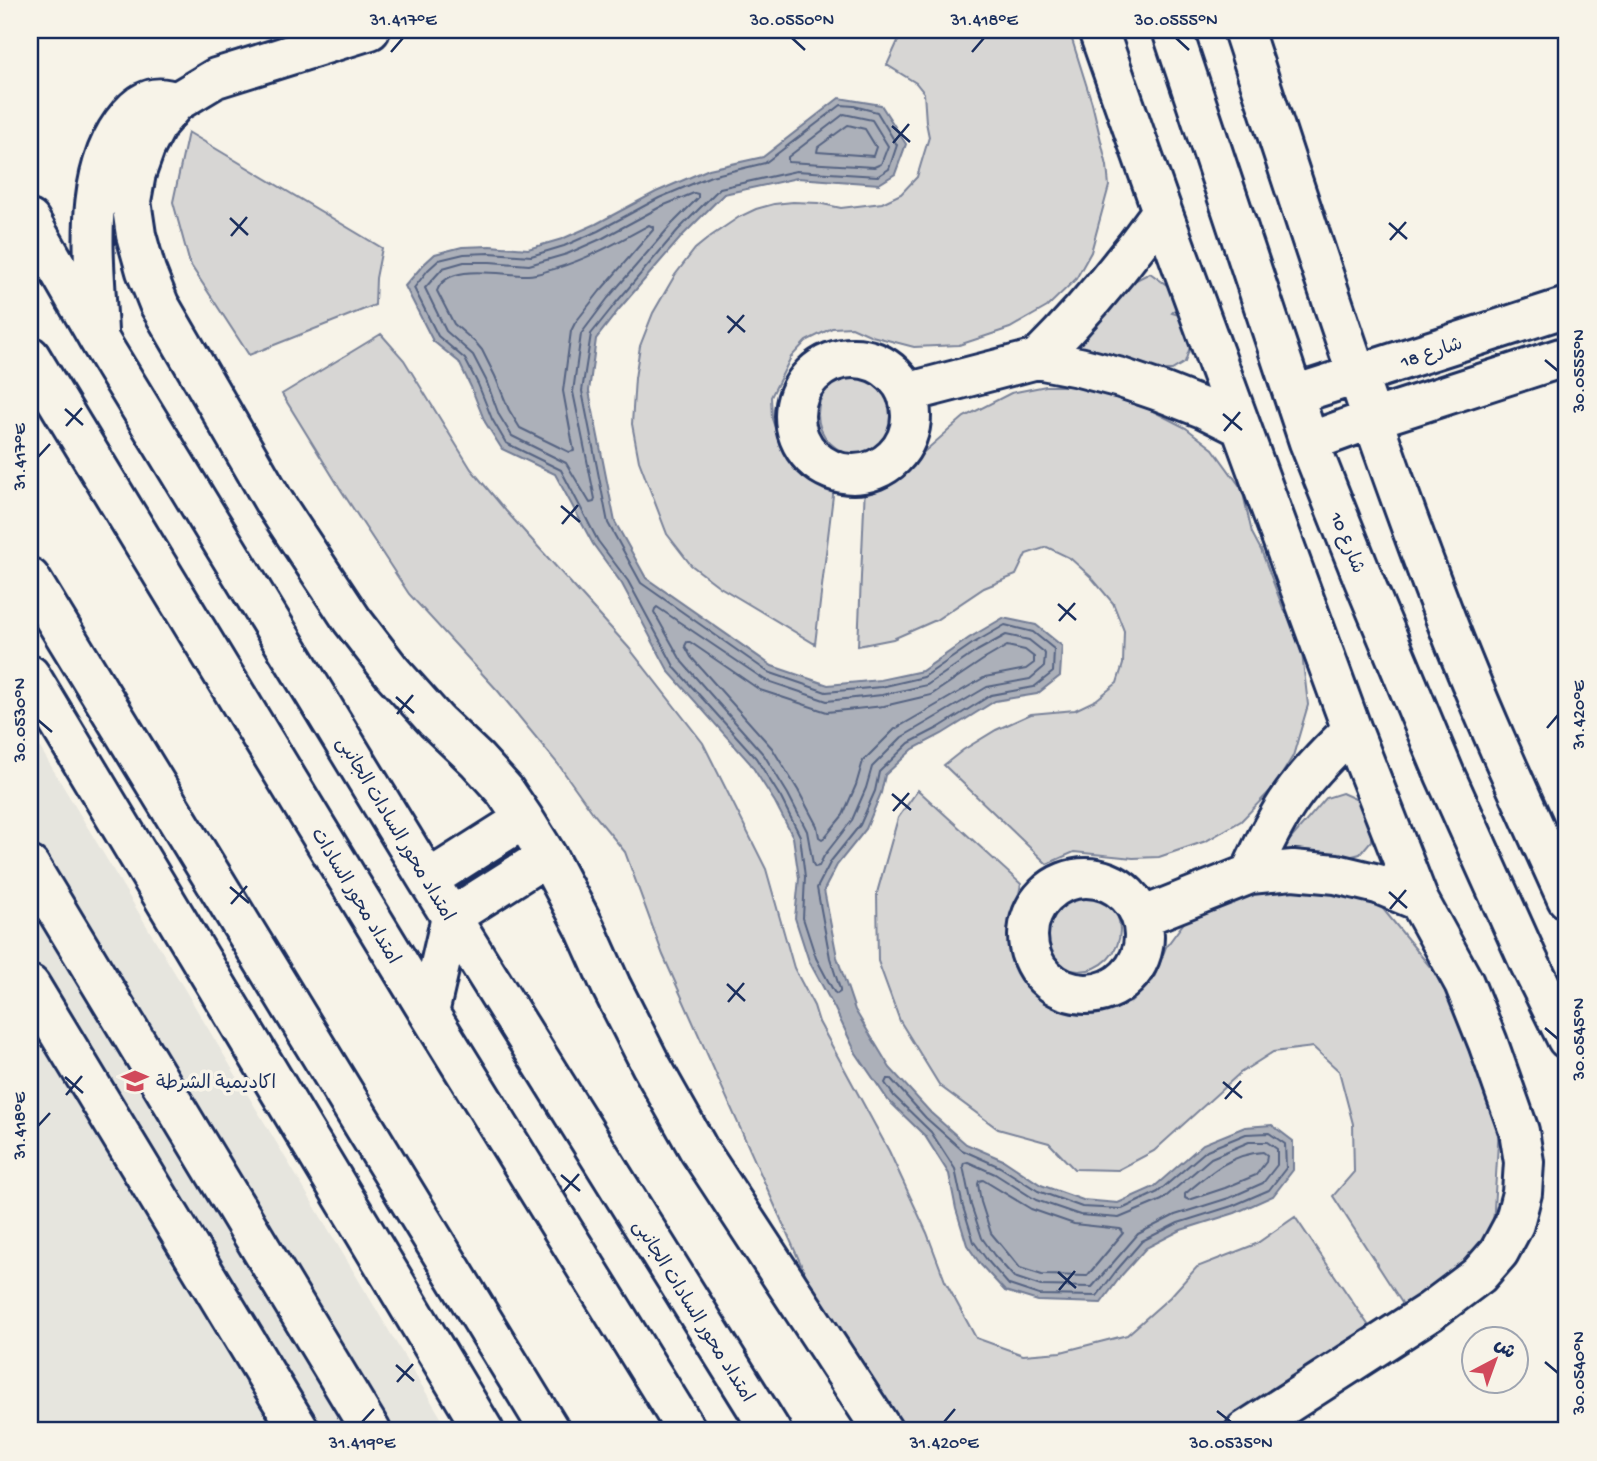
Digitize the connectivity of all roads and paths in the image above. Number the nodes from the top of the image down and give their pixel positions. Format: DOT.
graph roads {
  1 [pos="370,30"];
  2 [pos="1098,30"];
  3 [pos="1172,30"];
  4 [pos="1243,30"];
  5 [pos="176,102"];
  6 [pos="1162,211"];
  7 [pos="30,220"];
  8 [pos="1567,307"];
  9 [pos="98,338"];
  10 [pos="30,356"];
  11 [pos="1567,356"];
  12 [pos="1037,359"];
  13 [pos="1356,375"];
  14 [pos="906,393"];
  15 [pos="1294,395"];
  16 [pos="1372,419"];
  17 [pos="1241,427"];
  18 [pos="1309,442"];
  19 [pos="30,578"];
  20 [pos="30,675"];
  21 [pos="1352,730"];
  22 [pos="524,819"];
  23 [pos="547,856"];
  24 [pos="1250,874"];
  25 [pos="32,875"];
  26 [pos="428,880"];
  27 [pos="1567,898"];
  28 [pos="1419,901"];
  29 [pos="451,917"];
  30 [pos="1142,917"];
  31 [pos="30,985"];
  32 [pos="429,1013"];
  33 [pos="1567,1039"];
  34 [pos="300,1431"];
  35 [pos="371,1431"];
  36 [pos="484,1431"];
  37 [pos="550,1431"];
  38 [pos="687,1431"];
  39 [pos="771,1431"];
  40 [pos="883,1431"];
  41 [pos="1245,1431"];
  1 -- 5 [label="street"];
  2 -- 6 [label="street"];
  3 -- 15 [label="street, شارع 10"];
  4 -- 13 [label="street"];
  5 -- 9 [label="street"];
  5 -- 22 [label="street"];
  6 -- 12 [label="street"];
  6 -- 17 [label="street"];
  7 -- 9 [label="street, امتداد محور السادات الجانبى"];
  8 -- 13 [label="street, شارع 18"];
  9 -- 26 [label="street, امتداد محور السادات الجانبى"];
  10 -- 32 [label="street, امتداد محور السادات"];
  11 -- 16 [label="street"];
  12 -- 14 [label="street"];
  12 -- 17 [label="street"];
  13 -- 15 [label="street, شارع 18"];
  13 -- 16 [label="street"];
  15 -- 18 [label="street, شارع 10"];
  16 -- 18 [label="street"];
  16 -- 27 [label="street"];
  17 -- 21 [label="street"];
  18 -- 33 [label="street, شارع 10"];
  19 -- 37 [label="street"];
  20 -- 36 [label="street"];
  21 -- 24 [label="street"];
  21 -- 28 [label="street"];
  22 -- 23 [label="street"];
  22 -- 26 [label="street"];
  23 -- 29 [label="street"];
  23 -- 40 [label="street"];
  24 -- 28 [label="street"];
  24 -- 30 [label="street"];
  25 -- 35 [label="street"];
  26 -- 29 [label="street, امتداد محور السادات الجانبى"];
  28 -- 41 [label="street"];
  29 -- 32 [label="street"];
  29 -- 39 [label="street, امتداد محور السادات الجانبى"];
  31 -- 34 [label="street"];
  32 -- 38 [label="street, امتداد محور السادات"];
}
